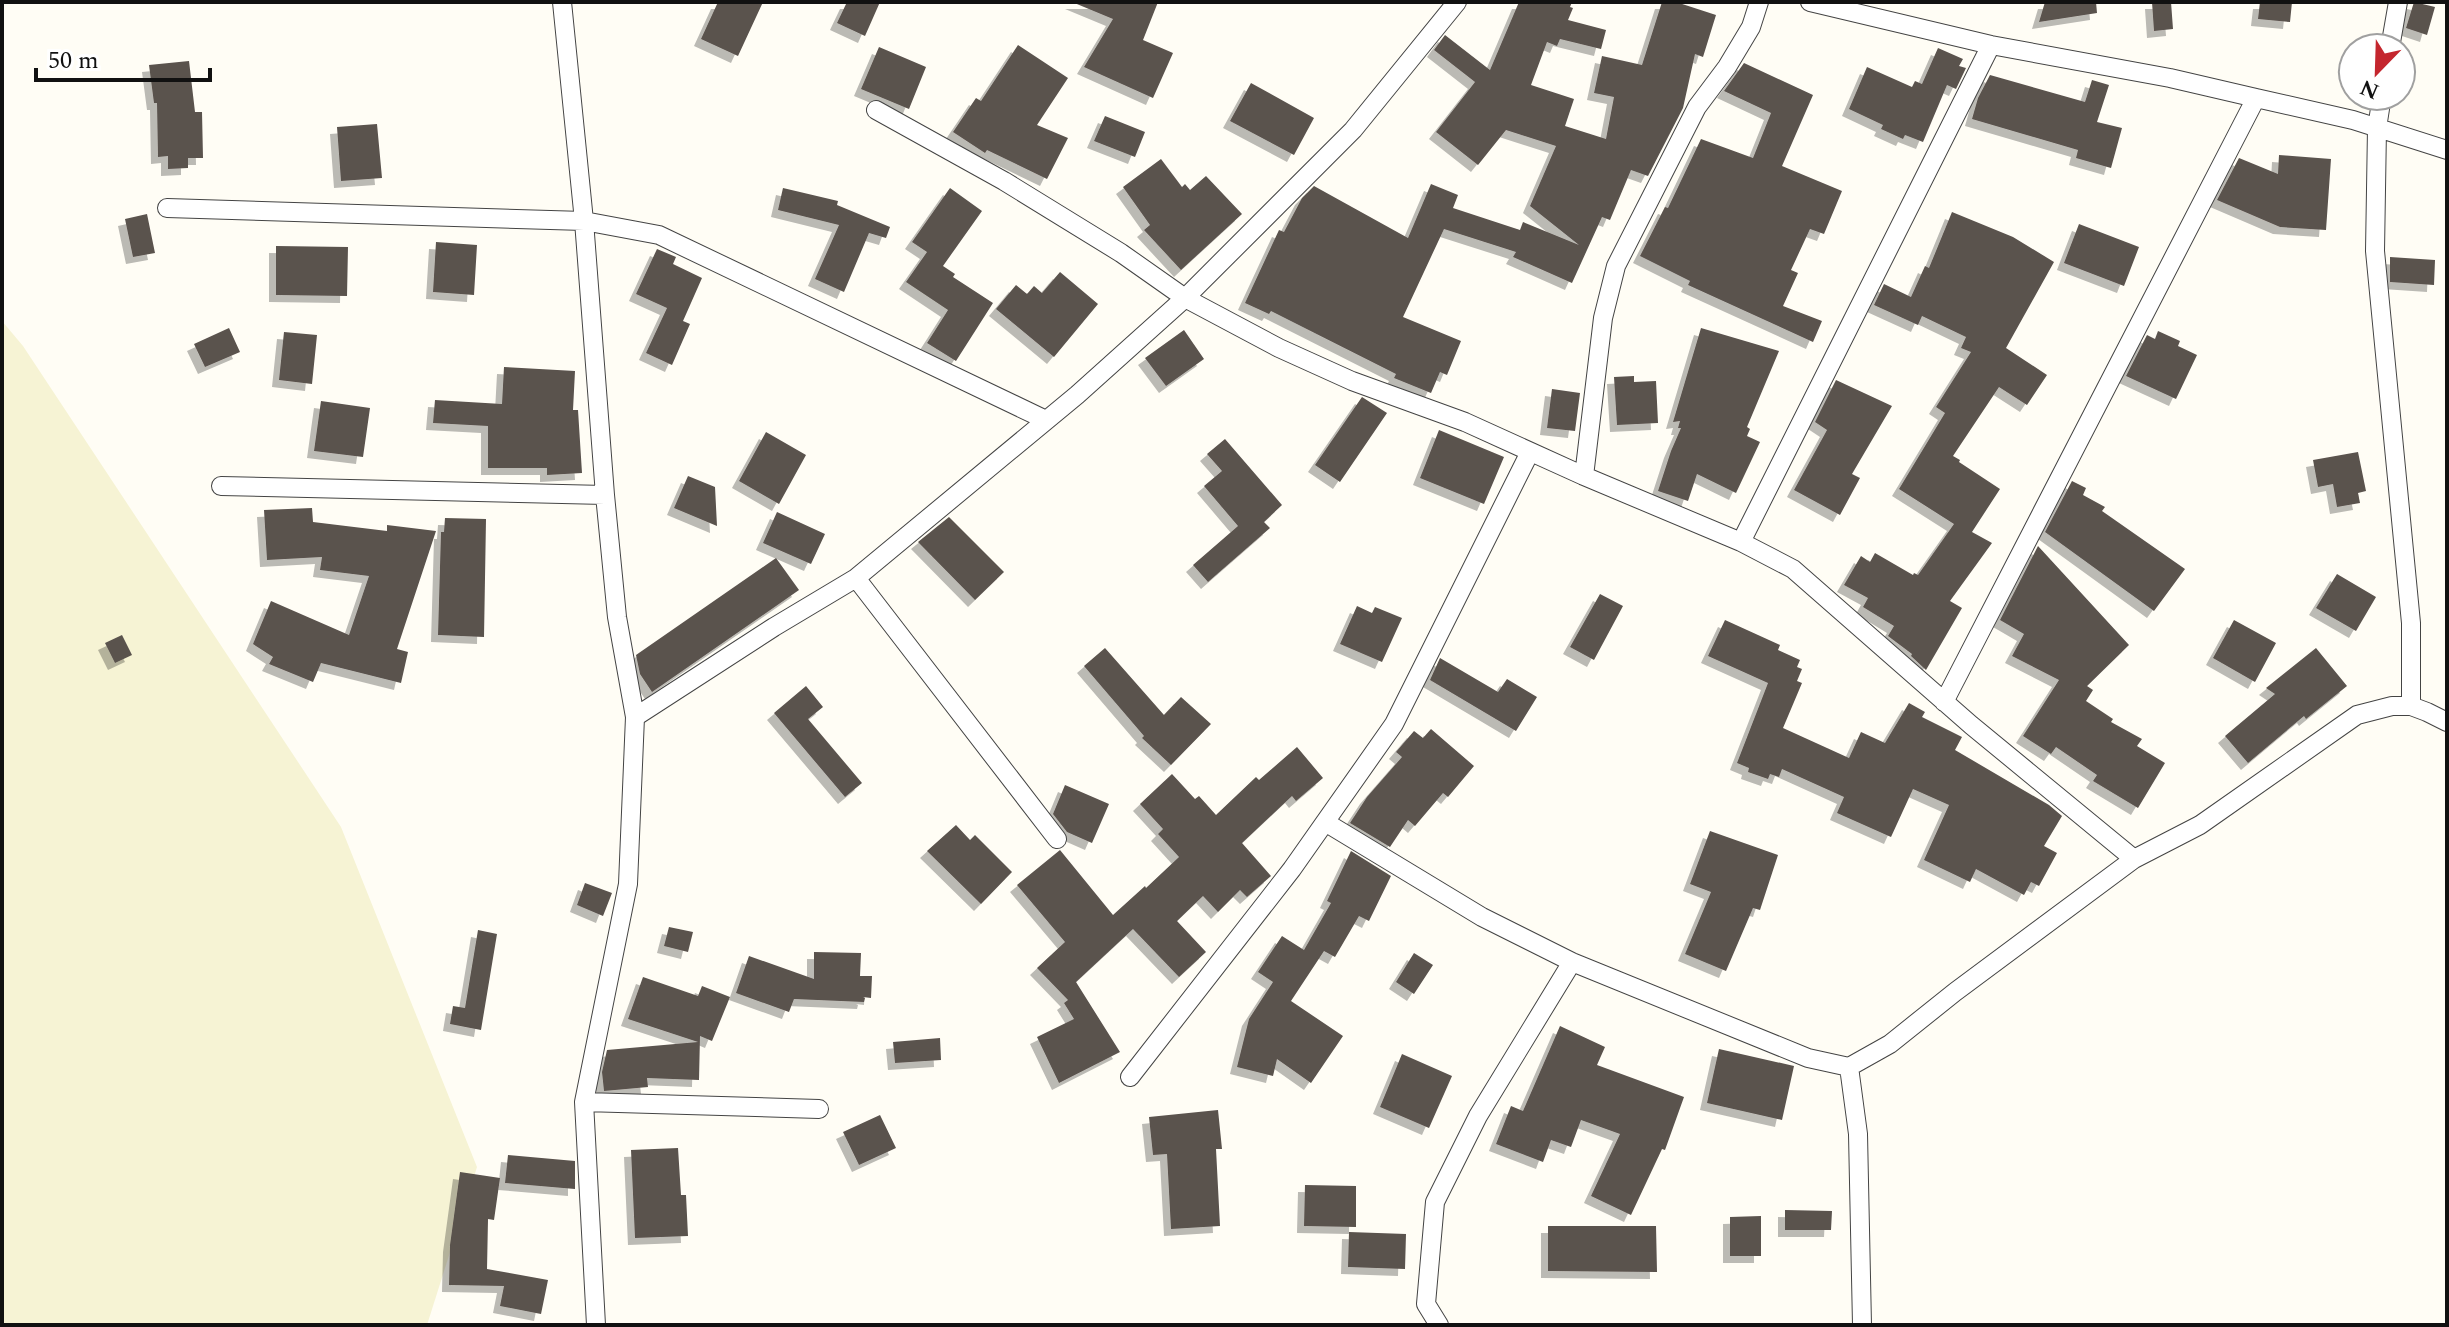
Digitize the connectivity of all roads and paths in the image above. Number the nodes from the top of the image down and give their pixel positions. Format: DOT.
graph roads {
  1 [pos="562,2"];
  2 [pos="1457,2"];
  3 [pos="1759,2"];
  4 [pos="1810,2"];
  5 [pos="2398,2"];
  6 [pos="2393,32"];
  7 [pos="1991,45"];
  8 [pos="2256,98"];
  9 [pos="876,110"];
  10 [pos="2380,112"];
  11 [pos="2377,128"];
  12 [pos="2447,150"];
  13 [pos="167,208"];
  14 [pos="584,221"];
  15 [pos="1185,298"];
  16 [pos="1046,420"];
  17 [pos="1530,452"];
  18 [pos="1584,476"];
  19 [pos="221,486"];
  20 [pos="605,495"];
  21 [pos="1741,542"];
  22 [pos="856,578"];
  23 [pos="1944,702"];
  24 [pos="2411,706"];
  25 [pos="635,717"];
  26 [pos="2447,722"];
  27 [pos="1325,822"];
  28 [pos="1057,839"];
  29 [pos="2134,859"];
  30 [pos="1572,962"];
  31 [pos="1849,1067"];
  32 [pos="1130,1077"];
  33 [pos="584,1102"];
  34 [pos="819,1109"];
  35 [pos="596,1325"];
  36 [pos="1439,1325"];
  37 [pos="1862,1325"];
  1 -- 14 [label="street"];
  2 -- 15 [label="street"];
  3 -- 18 [label="street"];
  4 -- 7 [label="street"];
  5 -- 6 [label="street"];
  7 -- 8 [label="street"];
  7 -- 21 [label="street"];
  8 -- 11 [label="street"];
  8 -- 23 [label="street"];
  9 -- 15 [label="street"];
  10 -- 11 [label="street"];
  11 -- 12 [label="street"];
  11 -- 24 [label="street"];
  13 -- 14 [label="street"];
  14 -- 16 [label="street"];
  14 -- 20 [label="street"];
  15 -- 16 [label="street"];
  15 -- 17 [label="street"];
  16 -- 22 [label="street"];
  17 -- 18 [label="street"];
  17 -- 27 [label="street"];
  18 -- 21 [label="street"];
  19 -- 20 [label="street"];
  20 -- 25 [label="street"];
  21 -- 23 [label="street"];
  22 -- 25 [label="street"];
  22 -- 28 [label="street"];
  23 -- 29 [label="street"];
  24 -- 26 [label="street"];
  24 -- 29 [label="street"];
  25 -- 33 [label="street"];
  27 -- 30 [label="street"];
  27 -- 32 [label="street"];
  29 -- 31 [label="street"];
  30 -- 31 [label="street"];
  30 -- 36 [label="street"];
  31 -- 37 [label="street"];
  33 -- 34 [label="street"];
  33 -- 35 [label="street"];
}
